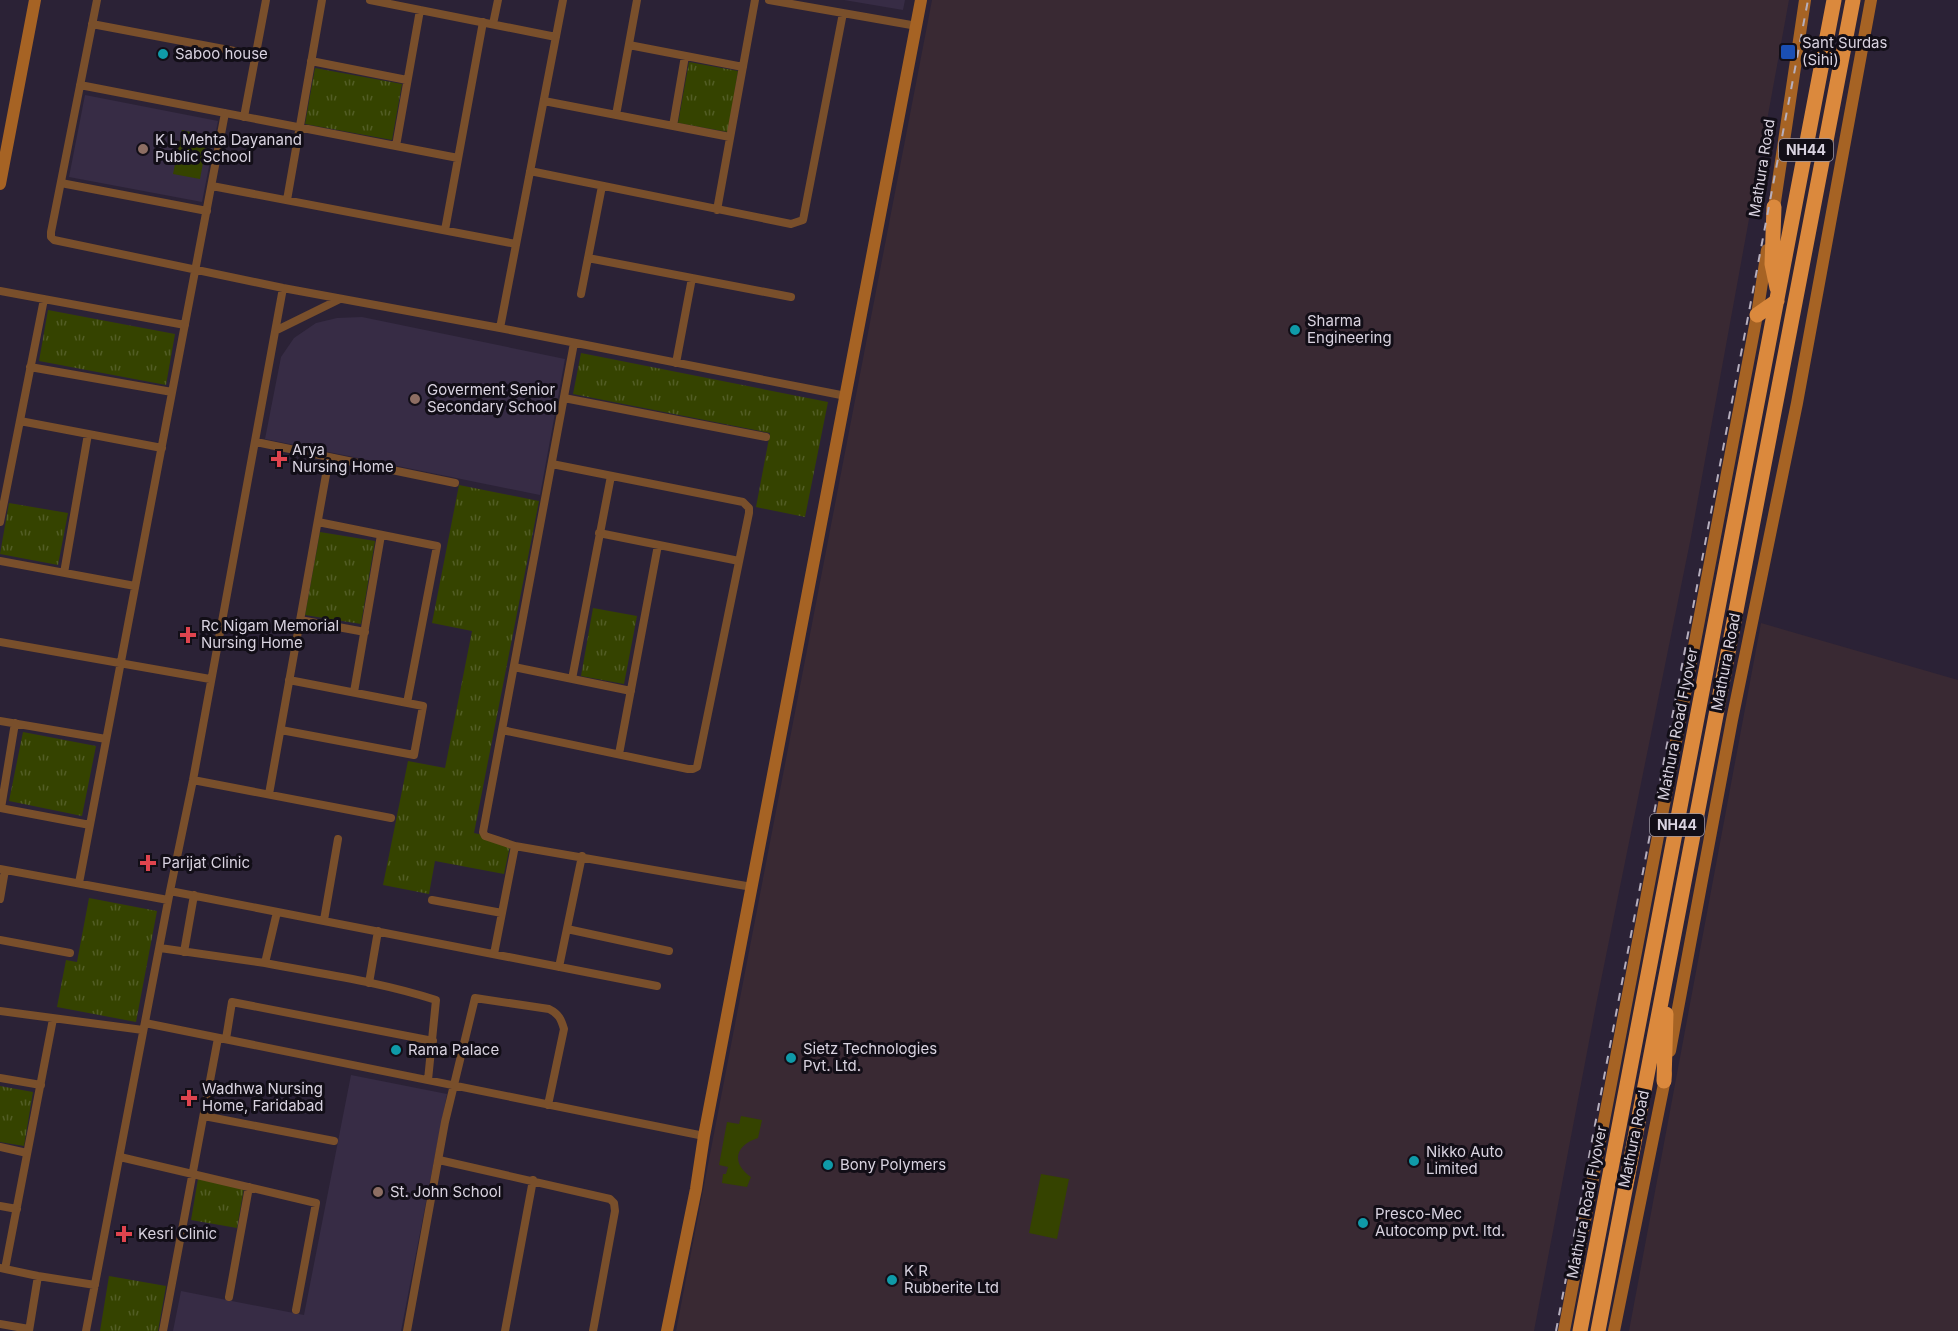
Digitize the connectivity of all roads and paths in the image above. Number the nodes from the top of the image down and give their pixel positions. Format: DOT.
graph roads {
  1 [pos="35,0"];
  2 [pos="97,0"];
  3 [pos="266,0"];
  4 [pos="322,0"];
  5 [pos="370,0"];
  6 [pos="498,0"];
  7 [pos="563,0"];
  8 [pos="638,0"];
  9 [pos="755,0"];
  10 [pos="769,0"];
  11 [pos="921,0"];
  12 [pos="1805,0"];
  13 [pos="1834,0"];
  14 [pos="1853,0"];
  15 [pos="1871,0"];
  16 [pos="790,2"];
  17 [pos="420,10"];
  18 [pos="843,13"];
  19 [pos="483,22"];
  20 [pos="92,24"];
  21 [pos="493,24"];
  22 [pos="917,26"];
  23 [pos="556,37"];
  24 [pos="629,45"];
  25 [pos="255,55"];
  26 [pos="685,56"];
  27 [pos="311,61"];
  28 [pos="743,66"];
  29 [pos="407,80"];
  30 [pos="80,85"];
  31 [pos="544,101"];
  32 [pos="225,113"];
  33 [pos="616,115"];
  34 [pos="244,117"];
  35 [pos="673,126"];
  36 [pos="299,127"];
  37 [pos="730,137"];
  38 [pos="396,146"];
  39 [pos="458,158"];
  40 [pos="530,171"];
  41 [pos="61,183"];
  42 [pos="0,184"];
  43 [pos="212,186"];
  44 [pos="602,186"];
  45 [pos="286,200"];
  46 [pos="1774,207"];
  47 [pos="717,210"];
  48 [pos="207,211"];
  49 [pos="445,230"];
  50 [pos="516,244"];
  51 [pos="588,258"];
  52 [pos="196,268"];
  53 [pos="692,278"];
  54 [pos="283,288"];
  55 [pos="0,291"];
  56 [pos="581,294"];
  57 [pos="791,297"];
  58 [pos="1777,297"];
  59 [pos="44,299"];
  60 [pos="340,299"];
  61 [pos="1757,315"];
  62 [pos="185,325"];
  63 [pos="500,328"];
  64 [pos="277,330"];
  65 [pos="574,343"];
  66 [pos="676,363"];
  67 [pos="30,367"];
  68 [pos="172,392"];
  69 [pos="846,396"];
  70 [pos="564,398"];
  71 [pos="20,421"];
  72 [pos="88,434"];
  73 [pos="766,437"];
  74 [pos="256,442"];
  75 [pos="162,448"];
  76 [pos="329,458"];
  77 [pos="552,464"];
  78 [pos="611,476"];
  79 [pos="455,483"];
  80 [pos="0,522"];
  81 [pos="318,522"];
  82 [pos="599,533"];
  83 [pos="381,535"];
  84 [pos="658,545"];
  85 [pos="0,561"];
  86 [pos="739,561"];
  87 [pos="64,573"];
  88 [pos="135,586"];
  89 [pos="300,620"];
  90 [pos="364,632"];
  91 [pos="0,642"];
  92 [pos="121,663"];
  93 [pos="514,667"];
  94 [pos="210,679"];
  95 [pos="572,679"];
  96 [pos="290,680"];
  97 [pos="631,691"];
  98 [pos="354,692"];
  99 [pos="407,702"];
  100 [pos="0,721"];
  101 [pos="15,723"];
  102 [pos="280,730"];
  103 [pos="502,730"];
  104 [pos="106,739"];
  105 [pos="619,754"];
  106 [pos="193,780"];
  107 [pos="269,794"];
  108 [pos="1,808"];
  109 [pos="391,818"];
  110 [pos="90,825"];
  111 [pos="338,839"];
  112 [pos="515,846"];
  113 [pos="582,856"];
  114 [pos="3,869"];
  115 [pos="79,884"];
  116 [pos="752,887"];
  117 [pos="170,891"];
  118 [pos="194,895"];
  119 [pos="0,899"];
  120 [pos="168,900"];
  121 [pos="432,900"];
  122 [pos="277,912"];
  123 [pos="502,913"];
  124 [pos="324,920"];
  125 [pos="567,929"];
  126 [pos="378,931"];
  127 [pos="0,940"];
  128 [pos="160,948"];
  129 [pos="184,951"];
  130 [pos="669,951"];
  131 [pos="70,953"];
  132 [pos="494,954"];
  133 [pos="265,963"];
  134 [pos="559,968"];
  135 [pos="1665,981"];
  136 [pos="369,983"];
  137 [pos="657,986"];
  138 [pos="0,1011"];
  139 [pos="53,1018"];
  140 [pos="144,1026"];
  141 [pos="222,1039"];
  142 [pos="433,1041"];
  143 [pos="0,1078"];
  144 [pos="428,1080"];
  145 [pos="1664,1081"];
  146 [pos="41,1085"];
  147 [pos="455,1086"];
  148 [pos="549,1105"];
  149 [pos="204,1116"];
  150 [pos="704,1136"];
  151 [pos="334,1141"];
  152 [pos="0,1148"];
  153 [pos="27,1153"];
  154 [pos="120,1157"];
  155 [pos="438,1160"];
  156 [pos="193,1174"];
  157 [pos="533,1180"];
  158 [pos="249,1187"];
  159 [pos="0,1206"];
  160 [pos="17,1209"];
  161 [pos="2,1268"];
  162 [pos="38,1276"];
  163 [pos="95,1285"];
  164 [pos="229,1297"];
  165 [pos="296,1310"];
  166 [pos="0,1324"];
  167 [pos="29,1330"];
  168 [pos="86,1331"];
  169 [pos="163,1331"];
  170 [pos="407,1331"];
  171 [pos="505,1331"];
  172 [pos="593,1331"];
  173 [pos="667,1331"];
  174 [pos="1564,1331"];
  175 [pos="1581,1331"];
  176 [pos="1598,1331"];
  177 [pos="1614,1331"];
  1 -- 42 [label="main road"];
  2 -- 20 [label="street"];
  3 -- 25 [label="street"];
  4 -- 27 [label="street"];
  5 -- 17 [label="street"];
  6 -- 21 [label="street"];
  7 -- 23 [label="street"];
  8 -- 24 [label="street"];
  9 -- 28 [label="street"];
  10 -- 16 [label="street"];
  11 -- 22 [label="main road"];
  12 -- 46 [label="main road, Mathura Road"];
  13 -- 58 [label="highway, NH44"];
  14 -- 135 [label="highway, Mathura Road / NH44"];
  15 -- 145 [label="main road, Mathura Road"];
  16 -- 18 [label="street"];
  17 -- 19 [label="street"];
  17 -- 29 [label="street"];
  18 -- 22 [label="street"];
  18 -- 47 [label="street"];
  19 -- 21 [label="street"];
  19 -- 39 [label="street"];
  20 -- 25 [label="street"];
  20 -- 30 [label="street"];
  21 -- 23 [label="street"];
  22 -- 69 [label="main road"];
  23 -- 31 [label="street"];
  24 -- 26 [label="street"];
  24 -- 33 [label="street"];
  25 -- 34 [label="street"];
  26 -- 28 [label="street"];
  26 -- 35 [label="street"];
  27 -- 29 [label="street"];
  27 -- 36 [label="street"];
  28 -- 37 [label="street"];
  29 -- 38 [label="street"];
  30 -- 32 [label="street"];
  30 -- 41 [label="street"];
  31 -- 33 [label="street"];
  31 -- 40 [label="street"];
  32 -- 34 [label="street"];
  32 -- 43 [label="street"];
  33 -- 35 [label="street"];
  34 -- 36 [label="street"];
  35 -- 37 [label="street"];
  36 -- 38 [label="street"];
  36 -- 45 [label="street"];
  37 -- 47 [label="street"];
  38 -- 39 [label="street"];
  39 -- 49 [label="street"];
  40 -- 44 [label="street"];
  40 -- 50 [label="street"];
  41 -- 48 [label="street"];
  41 -- 52 [label="street"];
  43 -- 45 [label="street"];
  43 -- 48 [label="street"];
  44 -- 47 [label="street"];
  44 -- 51 [label="street"];
  45 -- 49 [label="street"];
  46 -- 58 [label="highway"];
  46 -- 61 [label="main road, Mathura Road"];
  48 -- 52 [label="street"];
  49 -- 50 [label="street"];
  50 -- 63 [label="street"];
  51 -- 53 [label="street"];
  51 -- 56 [label="street"];
  52 -- 54 [label="street"];
  52 -- 62 [label="street"];
  53 -- 57 [label="street"];
  53 -- 66 [label="street"];
  54 -- 60 [label="street"];
  54 -- 64 [label="street"];
  55 -- 59 [label="street"];
  58 -- 61 [label="highway"];
  58 -- 175 [label="highway, Mathura Road Flyover / NH44"];
  59 -- 62 [label="street"];
  59 -- 67 [label="street"];
  60 -- 63 [label="street"];
  60 -- 64 [label="street"];
  61 -- 174 [label="main road, Mathura Road"];
  62 -- 68 [label="street"];
  63 -- 65 [label="street"];
  64 -- 74 [label="street"];
  65 -- 66 [label="street"];
  65 -- 70 [label="street"];
  66 -- 69 [label="street"];
  67 -- 68 [label="street"];
  67 -- 71 [label="street"];
  68 -- 75 [label="street"];
  69 -- 116 [label="main road"];
  70 -- 73 [label="street"];
  70 -- 77 [label="street"];
  71 -- 72 [label="street"];
  71 -- 80 [label="street"];
  72 -- 75 [label="street"];
  72 -- 87 [label="street"];
  74 -- 76 [label="street"];
  74 -- 94 [label="street"];
  75 -- 88 [label="street"];
  76 -- 79 [label="street"];
  76 -- 81 [label="street"];
  77 -- 78 [label="street"];
  77 -- 93 [label="street"];
  78 -- 82 [label="street"];
  78 -- 86 [label="street"];
  81 -- 83 [label="street"];
  81 -- 89 [label="street"];
  82 -- 84 [label="street"];
  82 -- 95 [label="street"];
  83 -- 90 [label="street"];
  83 -- 99 [label="street"];
  84 -- 86 [label="street"];
  84 -- 97 [label="street"];
  85 -- 87 [label="street"];
  86 -- 105 [label="street"];
  87 -- 88 [label="street"];
  88 -- 92 [label="street"];
  89 -- 90 [label="street"];
  89 -- 96 [label="street"];
  90 -- 98 [label="street"];
  91 -- 92 [label="street"];
  92 -- 94 [label="street"];
  92 -- 104 [label="street"];
  93 -- 95 [label="street"];
  93 -- 103 [label="street"];
  94 -- 106 [label="street"];
  95 -- 97 [label="street"];
  96 -- 98 [label="street"];
  96 -- 102 [label="street"];
  97 -- 105 [label="street"];
  98 -- 99 [label="street"];
  99 -- 102 [label="street"];
  100 -- 101 [label="street"];
  101 -- 104 [label="street"];
  101 -- 108 [label="street"];
  102 -- 107 [label="street"];
  103 -- 105 [label="street"];
  103 -- 112 [label="street"];
  104 -- 110 [label="street"];
  106 -- 107 [label="street"];
  106 -- 117 [label="street"];
  107 -- 109 [label="street"];
  108 -- 110 [label="street"];
  110 -- 115 [label="street"];
  111 -- 124 [label="street"];
  112 -- 113 [label="street"];
  112 -- 123 [label="street"];
  113 -- 116 [label="street"];
  113 -- 125 [label="street"];
  114 -- 115 [label="street"];
  114 -- 119 [label="street"];
  115 -- 120 [label="street"];
  116 -- 150 [label="main road"];
  117 -- 118 [label="street"];
  117 -- 120 [label="street"];
  118 -- 122 [label="street"];
  118 -- 129 [label="street"];
  120 -- 128 [label="street"];
  121 -- 123 [label="street"];
  122 -- 124 [label="street"];
  122 -- 133 [label="street"];
  123 -- 132 [label="street"];
  124 -- 126 [label="street"];
  125 -- 130 [label="street"];
  125 -- 134 [label="street"];
  126 -- 132 [label="street"];
  126 -- 136 [label="street"];
  127 -- 131 [label="street"];
  128 -- 129 [label="street"];
  128 -- 140 [label="street"];
  129 -- 133 [label="street"];
  132 -- 134 [label="street"];
  133 -- 136 [label="street"];
  134 -- 137 [label="street"];
  135 -- 145 [label="highway"];
  135 -- 176 [label="highway, NH44"];
  136 -- 142 [label="street"];
  138 -- 139 [label="street"];
  139 -- 140 [label="street"];
  139 -- 146 [label="street"];
  140 -- 141 [label="street"];
  140 -- 154 [label="street"];
  141 -- 142 [label="street"];
  141 -- 144 [label="street"];
  141 -- 149 [label="street"];
  142 -- 144 [label="street"];
  143 -- 146 [label="street"];
  144 -- 147 [label="street"];
  145 -- 177 [label="main road, Mathura Road"];
  146 -- 153 [label="street"];
  147 -- 148 [label="street"];
  147 -- 148 [label="street"];
  147 -- 155 [label="street"];
  148 -- 150 [label="street"];
  149 -- 151 [label="street"];
  149 -- 156 [label="street"];
  150 -- 173 [label="main road"];
  152 -- 153 [label="street"];
  153 -- 160 [label="street"];
  154 -- 156 [label="street"];
  154 -- 163 [label="street"];
  155 -- 157 [label="street"];
  155 -- 170 [label="street"];
  156 -- 158 [label="street"];
  156 -- 169 [label="street"];
  157 -- 171 [label="street"];
  157 -- 172 [label="street"];
  158 -- 164 [label="street"];
  158 -- 165 [label="street"];
  159 -- 160 [label="street"];
  160 -- 161 [label="street"];
  161 -- 162 [label="street"];
  162 -- 163 [label="street"];
  162 -- 167 [label="street"];
  163 -- 168 [label="street"];
  166 -- 167 [label="street"];
}
